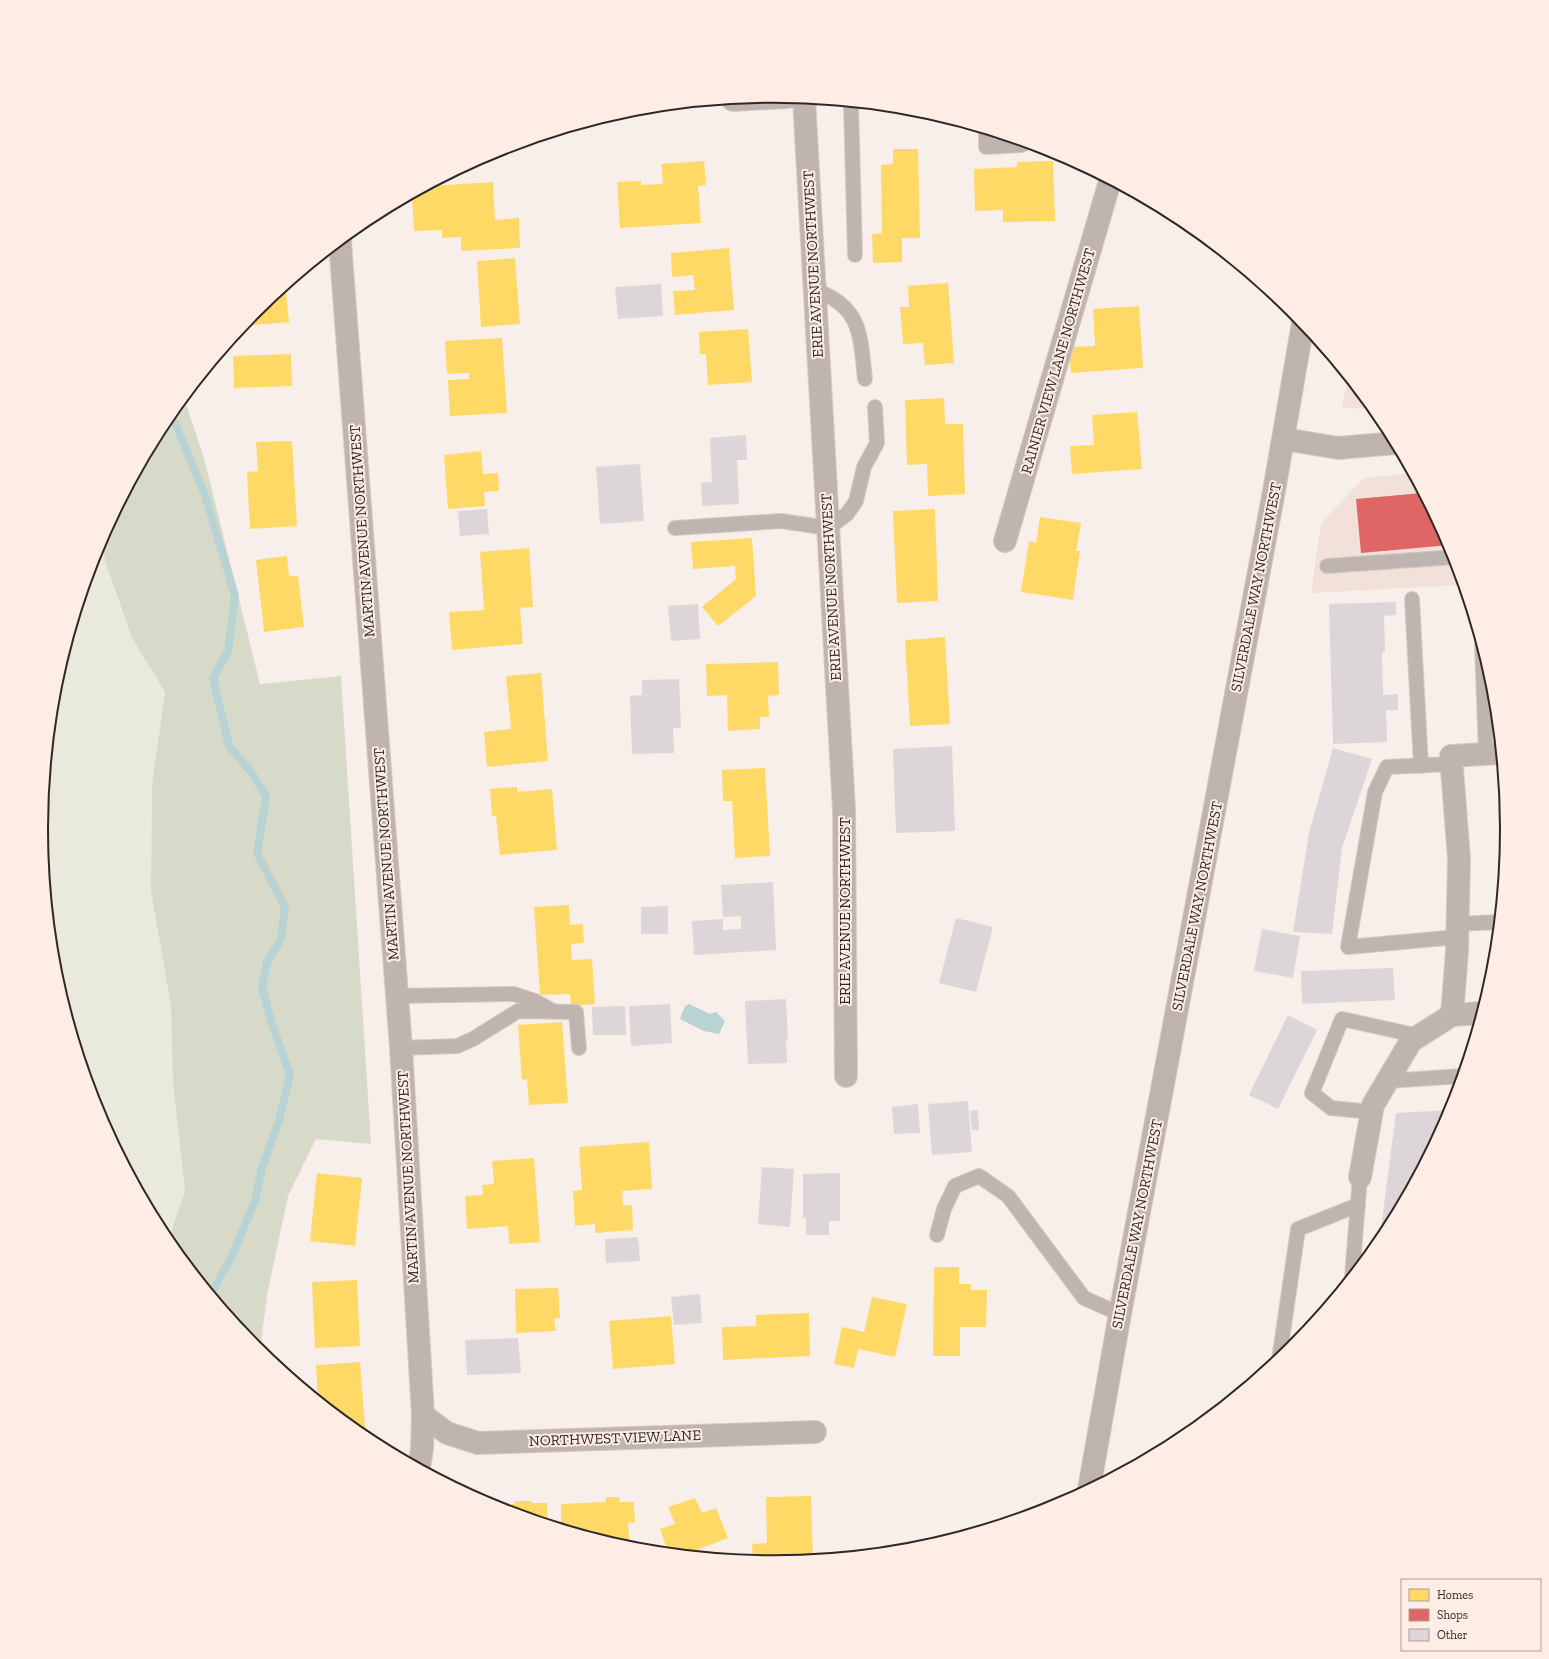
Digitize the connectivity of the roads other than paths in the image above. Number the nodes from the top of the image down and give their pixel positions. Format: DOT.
graph roads {
  1 [pos="804,104"];
  2 [pos="851,107"];
  3 [pos="986,135"];
  4 [pos="1017,145"];
  5 [pos="1109,185"];
  6 [pos="340,247"];
  7 [pos="855,255"];
  8 [pos="814,290"];
  9 [pos="1302,330"];
  10 [pos="865,379"];
  11 [pos="876,406"];
  12 [pos="1284,439"];
  13 [pos="1390,444"];
  14 [pos="675,528"];
  15 [pos="828,528"];
  16 [pos="1005,541"];
  17 [pos="1448,557"];
  18 [pos="1327,566"];
  19 [pos="1412,599"];
  20 [pos="1486,683"];
  21 [pos="1493,754"];
  22 [pos="1451,764"];
  23 [pos="1421,766"];
  24 [pos="1495,923"];
  25 [pos="1458,931"];
  26 [pos="397,996"];
  27 [pos="554,1011"];
  28 [pos="1477,1013"];
  29 [pos="1452,1015"];
  30 [pos="1419,1036"];
  31 [pos="401,1048"];
  32 [pos="580,1048"];
  33 [pos="846,1076"];
  34 [pos="1457,1076"];
  35 [pos="1388,1081"];
  36 [pos="1372,1112"];
  37 [pos="1360,1178"];
  38 [pos="1358,1205"];
  39 [pos="937,1235"];
  40 [pos="1353,1270"];
  41 [pos="1120,1314"];
  42 [pos="1280,1350"];
  43 [pos="423,1415"];
  44 [pos="815,1432"];
  45 [pos="420,1463"];
  46 [pos="1090,1484"];
  1 -- 8 [label="street, ERIE AVENUE NORTHWEST"];
  2 -- 7 [label="lane"];
  3 -- 4 [label="lane"];
  5 -- 16 [label="street, RAINIER VIEW LANE NORTHWEST"];
  6 -- 26 [label="street, MARTIN AVENUE NORTHWEST"];
  8 -- 10 [label="lane"];
  8 -- 15 [label="street, ERIE AVENUE NORTHWEST"];
  9 -- 12 [label="main road, SILVERDALE WAY NORTHWEST"];
  11 -- 15 [label="lane"];
  12 -- 13 [label="main road"];
  12 -- 41 [label="main road, SILVERDALE WAY NORTHWEST"];
  14 -- 15 [label="lane"];
  15 -- 33 [label="street, ERIE AVENUE NORTHWEST"];
  17 -- 18 [label="lane"];
  19 -- 23 [label="lane"];
  20 -- 21 [label="lane"];
  21 -- 22 [label="street"];
  22 -- 23 [label="lane"];
  22 -- 25 [label="street"];
  23 -- 25 [label="lane"];
  24 -- 25 [label="lane"];
  25 -- 29 [label="street"];
  26 -- 27 [label="lane"];
  26 -- 31 [label="street, MARTIN AVENUE NORTHWEST"];
  27 -- 31 [label="lane"];
  27 -- 32 [label="lane"];
  28 -- 29 [label="street"];
  29 -- 30 [label="street"];
  30 -- 35 [label="street"];
  30 -- 36 [label="lane"];
  31 -- 43 [label="street, MARTIN AVENUE NORTHWEST"];
  34 -- 35 [label="lane"];
  35 -- 36 [label="street"];
  36 -- 37 [label="street"];
  37 -- 38 [label="lane"];
  38 -- 40 [label="lane"];
  38 -- 42 [label="lane"];
  39 -- 41 [label="lane"];
  41 -- 46 [label="main road, SILVERDALE WAY NORTHWEST"];
  43 -- 44 [label="street, NORTHWEST VIEW LANE"];
  43 -- 45 [label="street, MARTIN AVENUE NORTHWEST"];
}
